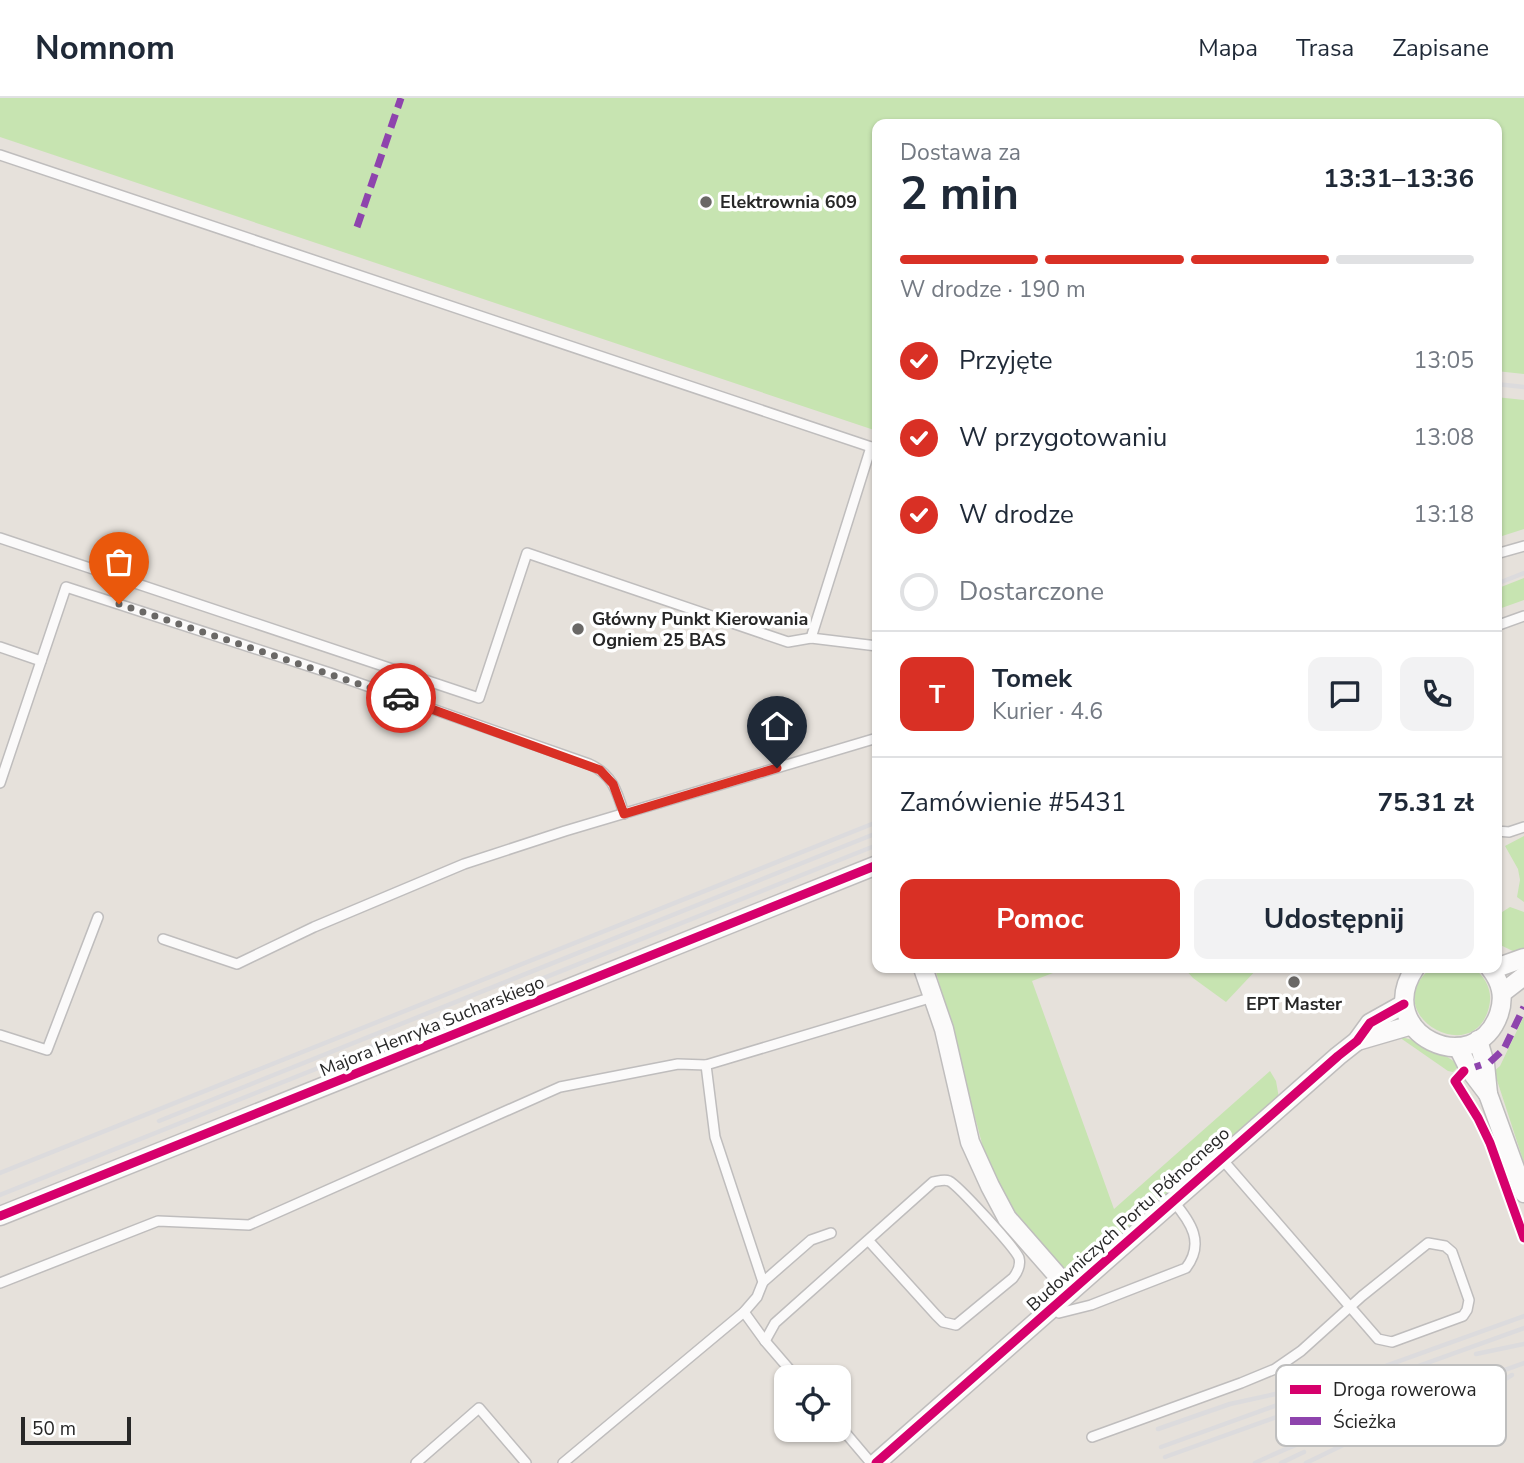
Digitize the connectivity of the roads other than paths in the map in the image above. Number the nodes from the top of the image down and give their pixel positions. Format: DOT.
graph roads {
  1 [pos="0,155"];
  2 [pos="872,447"];
  3 [pos="872,454"];
  4 [pos="0,538"];
  5 [pos="1524,546"];
  6 [pos="1502,552"];
  7 [pos="1524,616"];
  8 [pos="1502,624"];
  9 [pos="811,638"];
  10 [pos="872,645"];
  11 [pos="0,647"];
  12 [pos="41,661"];
  13 [pos="872,740"];
  14 [pos="0,783"];
  15 [pos="624,814"];
  16 [pos="1524,827"];
  17 [pos="1502,831"];
  18 [pos="872,867"];
  19 [pos="98,917"];
  20 [pos="163,939"];
  21 [pos="1524,958"];
  22 [pos="1502,965"];
  23 [pos="925,973"];
  24 [pos="1412,973"];
  25 [pos="1496,973"];
  26 [pos="1524,976"];
  27 [pos="1502,993"];
  28 [pos="933,997"];
  29 [pos="1404,1004"];
  30 [pos="1412,1025"];
  31 [pos="0,1035"];
  32 [pos="1478,1040"];
  33 [pos="1357,1041"];
  34 [pos="1458,1047"];
  35 [pos="706,1065"];
  36 [pos="1488,1094"];
  37 [pos="1221,1158"];
  38 [pos="1524,1193"];
  39 [pos="1173,1201"];
  40 [pos="0,1216"];
  41 [pos="831,1233"];
  42 [pos="868,1240"];
  43 [pos="763,1282"];
  44 [pos="0,1283"];
  45 [pos="1071,1291"];
  46 [pos="1053,1307"];
  47 [pos="1350,1307"];
  48 [pos="744,1312"];
  49 [pos="765,1341"];
  50 [pos="786,1365"];
  51 [pos="1281,1365"];
  52 [pos="1276,1368"];
  53 [pos="1092,1437"];
  54 [pos="851,1439"];
  55 [pos="416,1463"];
  56 [pos="526,1463"];
  57 [pos="563,1463"];
  58 [pos="871,1463"];
  59 [pos="876,1463"];
  1 -- 2 [label="lane"];
  3 -- 9 [label="lane"];
  4 -- 9 [label="lane"];
  5 -- 6 [label="lane"];
  7 -- 8 [label="lane"];
  9 -- 10 [label="lane"];
  11 -- 12 [label="lane"];
  12 -- 14 [label="lane"];
  12 -- 15 [label="lane"];
  13 -- 15 [label="lane"];
  15 -- 20 [label="lane"];
  16 -- 17 [label="lane"];
  18 -- 40 [label="street, Majora Henryka Sucharskiego"];
  19 -- 31 [label="lane"];
  21 -- 22 [label="street"];
  23 -- 28 [label="street, Budowniczych Portu Północnego"];
  24 -- 29 [label="street"];
  25 -- 27 [label="street"];
  26 -- 27 [label="street"];
  27 -- 32 [label="street"];
  28 -- 35 [label="lane"];
  28 -- 45 [label="street, Budowniczych Portu Północnego"];
  29 -- 30 [label="street"];
  29 -- 33 [label="street, Budowniczych Portu Północnego"];
  30 -- 33 [label="street, Budowniczych Portu Północnego"];
  30 -- 34 [label="street"];
  32 -- 34 [label="street"];
  32 -- 36 [label="street"];
  33 -- 37 [label="street, Budowniczych Portu Północnego"];
  34 -- 36 [label="street"];
  35 -- 43 [label="lane"];
  35 -- 44 [label="lane"];
  36 -- 38 [label="street"];
  37 -- 39 [label="street, Budowniczych Portu Północnego"];
  37 -- 47 [label="lane"];
  39 -- 45 [label="street, Budowniczych Portu Północnego"];
  39 -- 46 [label="lane"];
  41 -- 43 [label="lane"];
  42 -- 42 [label="lane"];
  42 -- 49 [label="lane"];
  43 -- 48 [label="lane"];
  45 -- 46 [label="street, Budowniczych Portu Północnego"];
  46 -- 59 [label="street, Budowniczych Portu Północnego"];
  47 -- 47 [label="lane"];
  47 -- 51 [label="lane"];
  48 -- 49 [label="lane"];
  48 -- 57 [label="lane"];
  49 -- 50 [label="lane"];
  52 -- 53 [label="lane"];
  54 -- 58 [label="lane"];
  55 -- 56 [label="lane"];
}
